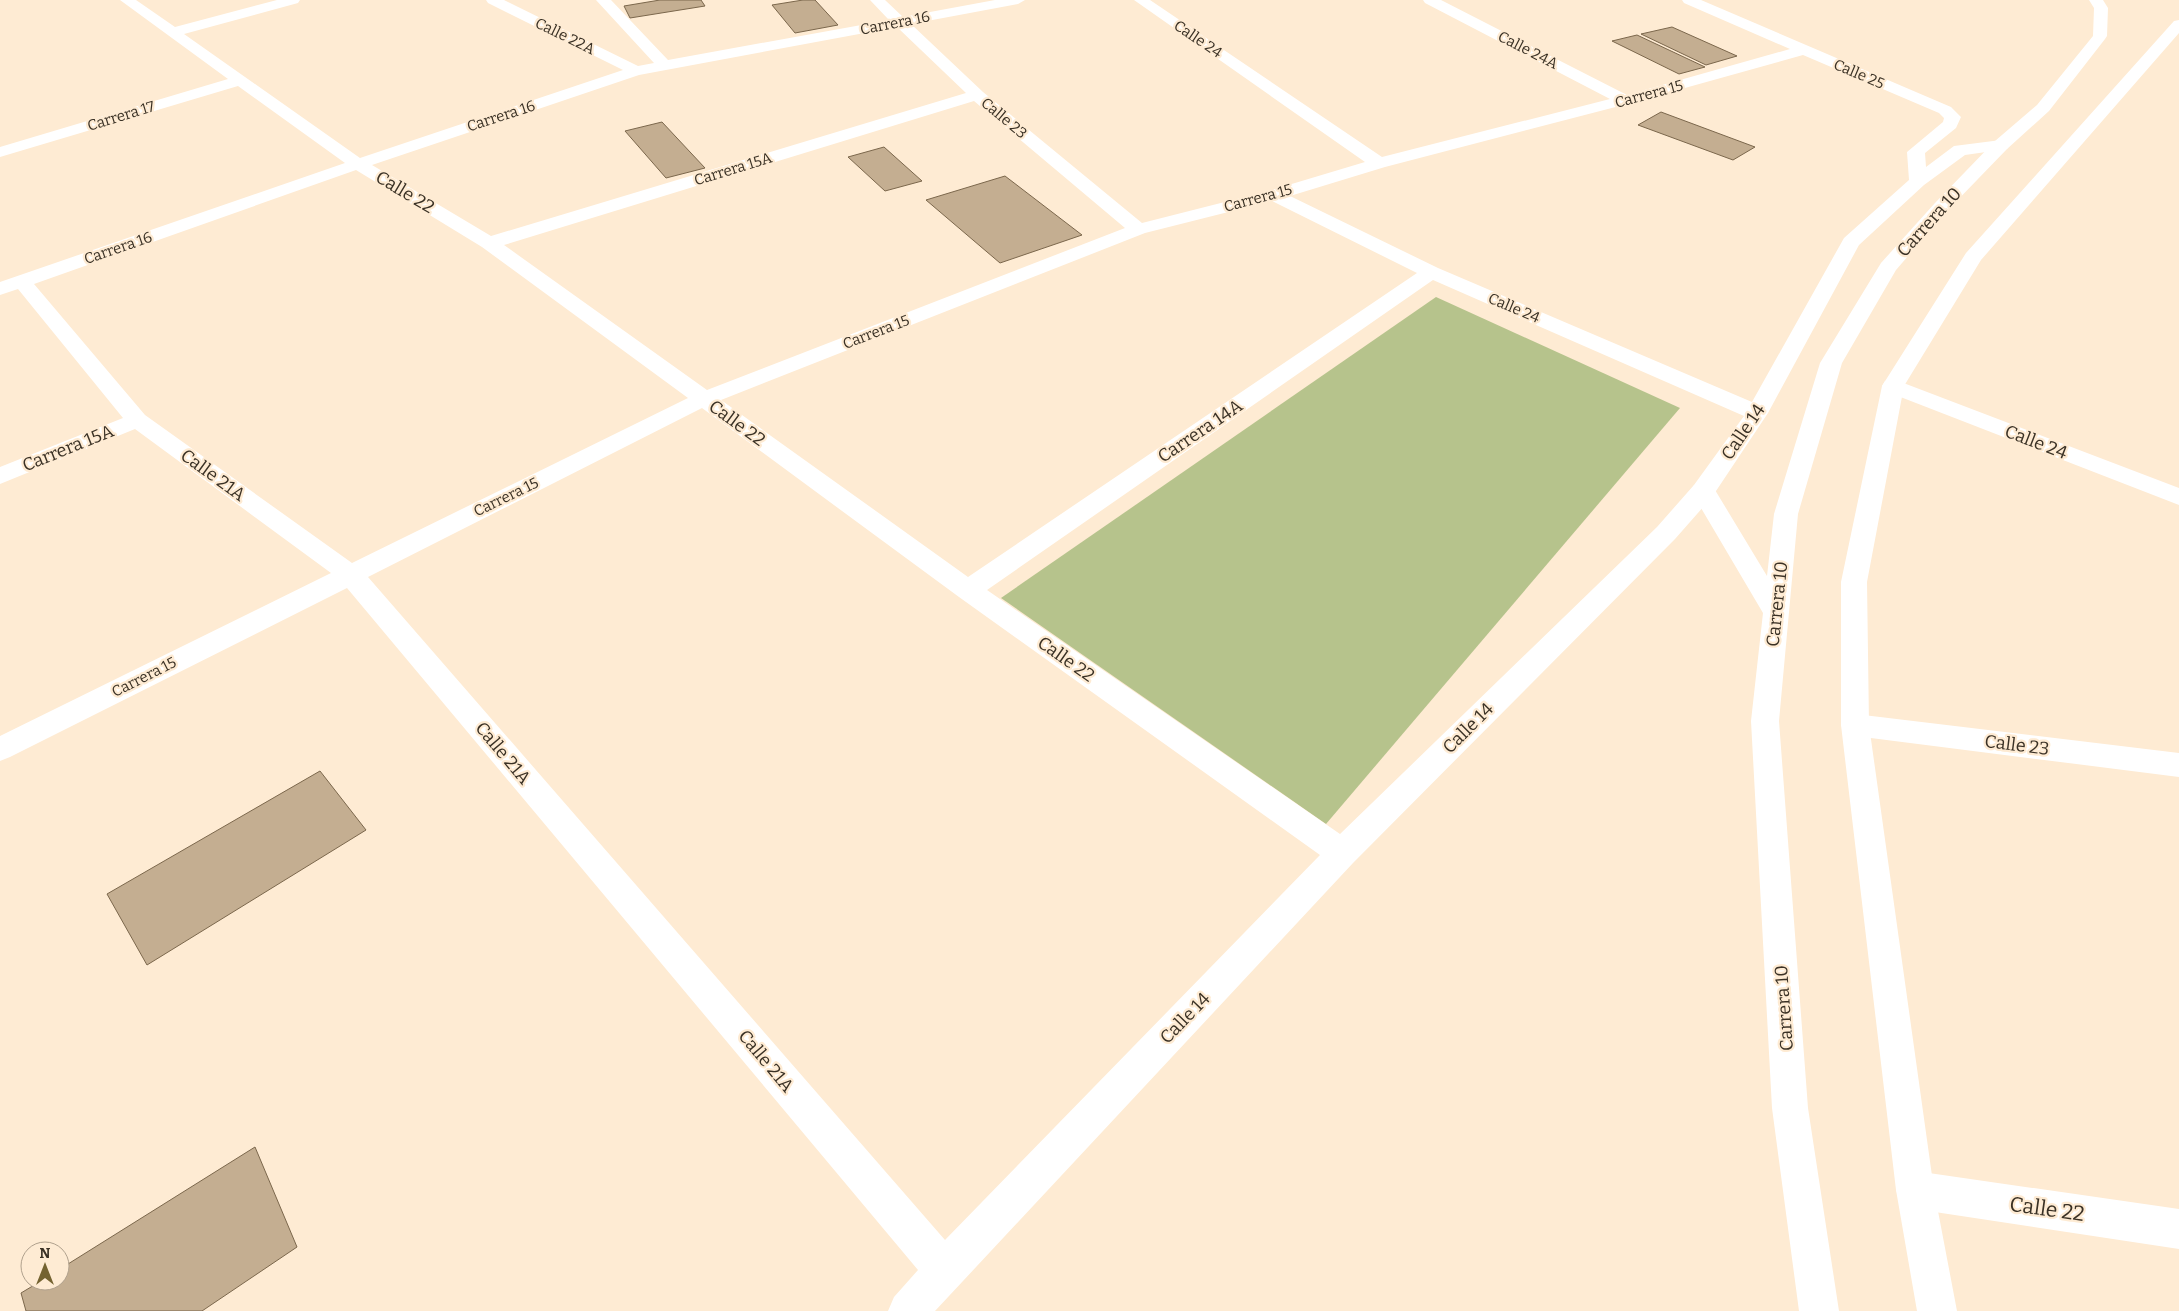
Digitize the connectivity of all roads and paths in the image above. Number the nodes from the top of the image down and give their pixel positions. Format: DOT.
graph roads {
  1 [pos="127,0"];
  2 [pos="293,0"];
  3 [pos="493,0"];
  4 [pos="603,0"];
  5 [pos="877,0"];
  6 [pos="1018,0"];
  7 [pos="1141,0"];
  8 [pos="1430,0"];
  9 [pos="1689,0"];
  10 [pos="2096,0"];
  11 [pos="901,22"];
  12 [pos="2179,24"];
  13 [pos="174,32"];
  14 [pos="1804,50"];
  15 [pos="665,66"];
  16 [pos="636,71"];
  17 [pos="242,80"];
  18 [pos="977,95"];
  19 [pos="1625,100"];
  20 [pos="2008,140"];
  21 [pos="0,152"];
  22 [pos="1379,163"];
  23 [pos="358,164"];
  24 [pos="1918,181"];
  25 [pos="1274,195"];
  26 [pos="1138,230"];
  27 [pos="489,243"];
  28 [pos="1431,272"];
  29 [pos="11,286"];
  30 [pos="1894,386"];
  31 [pos="704,399"];
  32 [pos="1757,413"];
  33 [pos="137,420"];
  34 [pos="0,476"];
  35 [pos="1703,491"];
  36 [pos="2179,497"];
  37 [pos="350,574"];
  38 [pos="968,590"];
  39 [pos="1777,615"];
  40 [pos="1855,725"];
  41 [pos="0,749"];
  42 [pos="2179,765"];
  43 [pos="1342,853"];
  44 [pos="1915,1190"];
  45 [pos="2179,1229"];
  46 [pos="944,1270"];
  47 [pos="908,1311"];
  48 [pos="1819,1311"];
  49 [pos="1937,1311"];
  1 -- 13 [label="street, Calle 22"];
  2 -- 13 [label="street"];
  3 -- 16 [label="street, Calle 22A"];
  4 -- 15 [label="street"];
  5 -- 11 [label="street, Calle 23"];
  6 -- 11 [label="street, Carrera 16"];
  7 -- 22 [label="street, Calle 24"];
  8 -- 19 [label="street, Calle 24A"];
  9 -- 14 [label="street, Calle 25"];
  10 -- 20 [label="street, Carrera 10"];
  11 -- 15 [label="street, Carrera 16"];
  11 -- 18 [label="street, Calle 23"];
  12 -- 30 [label="street"];
  13 -- 17 [label="street, Calle 22"];
  14 -- 19 [label="street, Carrera 15"];
  14 -- 24 [label="street, Calle 25"];
  15 -- 16 [label="street, Carrera 16"];
  16 -- 23 [label="street, Carrera 16"];
  17 -- 21 [label="street, Carrera 17"];
  17 -- 23 [label="street, Calle 22"];
  18 -- 26 [label="street, Calle 23"];
  18 -- 27 [label="street, Carrera 15A"];
  19 -- 22 [label="street, Carrera 15"];
  20 -- 24 [label="street, Calle 14"];
  20 -- 39 [label="street, Carrera 10"];
  22 -- 25 [label="street, Carrera 15"];
  23 -- 27 [label="street, Calle 22"];
  23 -- 29 [label="street, Carrera 16"];
  24 -- 32 [label="street, Calle 14"];
  25 -- 26 [label="street, Carrera 15"];
  25 -- 28 [label="street, Calle 24"];
  26 -- 31 [label="street, Carrera 15"];
  27 -- 31 [label="street, Calle 22"];
  28 -- 32 [label="street, Calle 24"];
  28 -- 38 [label="street, Carrera 14A"];
  29 -- 33 [label="street, Calle 21A"];
  30 -- 36 [label="street, Calle 24"];
  30 -- 40 [label="street"];
  31 -- 37 [label="street, Carrera 15"];
  31 -- 38 [label="street, Calle 22"];
  32 -- 35 [label="street, Calle 14"];
  33 -- 34 [label="street, Carrera 15A"];
  33 -- 37 [label="street, Calle 21A"];
  35 -- 39 [label="street"];
  35 -- 43 [label="street, Calle 14"];
  37 -- 41 [label="street, Carrera 15"];
  37 -- 46 [label="street, Calle 21A"];
  38 -- 43 [label="street, Calle 22"];
  39 -- 48 [label="street, Carrera 10"];
  40 -- 42 [label="street, Calle 23"];
  40 -- 44 [label="street"];
  43 -- 46 [label="street, Calle 14"];
  44 -- 45 [label="street, Calle 22"];
  44 -- 49 [label="street"];
  46 -- 47 [label="street, Calle 14"];
}
